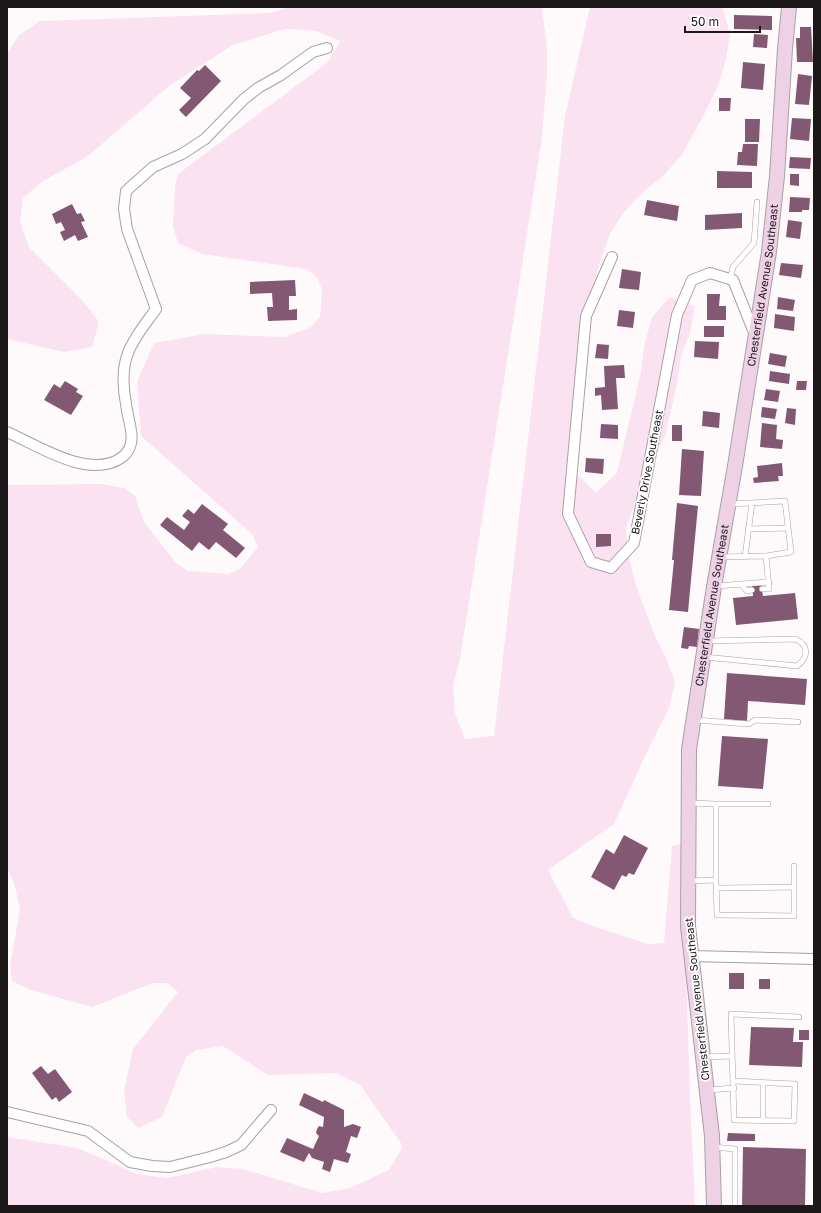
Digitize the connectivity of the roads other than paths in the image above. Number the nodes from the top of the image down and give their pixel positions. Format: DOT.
graph roads {
  1 [pos="789,7"];
  2 [pos="327,48"];
  3 [pos="757,202"];
  4 [pos="612,257"];
  5 [pos="730,280"];
  6 [pos="755,335"];
  7 [pos="7,432"];
  8 [pos="752,503"];
  9 [pos="729,504"];
  10 [pos="788,528"];
  11 [pos="748,529"];
  12 [pos="766,556"];
  13 [pos="719,557"];
  14 [pos="745,557"];
  15 [pos="769,582"];
  16 [pos="741,584"];
  17 [pos="714,587"];
  18 [pos="762,589"];
  19 [pos="752,590"];
  20 [pos="706,641"];
  21 [pos="704,657"];
  22 [pos="694,720"];
  23 [pos="798,722"];
  24 [pos="688,803"];
  25 [pos="716,804"];
  26 [pos="768,804"];
  27 [pos="794,866"];
  28 [pos="716,880"];
  29 [pos="688,881"];
  30 [pos="794,887"];
  31 [pos="716,888"];
  32 [pos="691,956"];
  33 [pos="814,959"];
  34 [pos="799,1017"];
  35 [pos="732,1056"];
  36 [pos="702,1057"];
  37 [pos="733,1081"];
  38 [pos="763,1082"];
  39 [pos="734,1088"];
  40 [pos="707,1090"];
  41 [pos="271,1110"];
  42 [pos="7,1112"];
  43 [pos="763,1121"];
  44 [pos="713,1147"];
  45 [pos="714,1206"];
  46 [pos="735,1206"];
  1 -- 6 [label="street, Chesterfield Avenue Southeast"];
  2 -- 7 [label="street"];
  3 -- 5 [label="lane"];
  4 -- 5 [label="street, Beverly Drive Southeast"];
  5 -- 6 [label="street"];
  6 -- 9 [label="street, Chesterfield Avenue Southeast"];
  8 -- 9 [label="lane"];
  8 -- 10 [label="lane"];
  8 -- 11 [label="lane"];
  9 -- 13 [label="street, Chesterfield Avenue Southeast"];
  10 -- 11 [label="lane"];
  10 -- 12 [label="lane"];
  11 -- 14 [label="lane"];
  12 -- 14 [label="lane"];
  12 -- 15 [label="lane"];
  13 -- 14 [label="lane"];
  13 -- 17 [label="street, Chesterfield Avenue Southeast"];
  15 -- 16 [label="lane"];
  15 -- 18 [label="lane"];
  16 -- 17 [label="lane"];
  16 -- 19 [label="lane"];
  17 -- 20 [label="street, Chesterfield Avenue Southeast"];
  20 -- 21 [label="street, Chesterfield Avenue Southeast"];
  20 -- 21 [label="lane"];
  21 -- 22 [label="street, Chesterfield Avenue Southeast"];
  22 -- 23 [label="lane"];
  22 -- 24 [label="street, Chesterfield Avenue Southeast"];
  24 -- 25 [label="lane"];
  24 -- 29 [label="street, Chesterfield Avenue Southeast"];
  25 -- 26 [label="lane"];
  25 -- 28 [label="lane"];
  27 -- 30 [label="lane"];
  28 -- 29 [label="lane"];
  28 -- 31 [label="lane"];
  29 -- 32 [label="street, Chesterfield Avenue Southeast"];
  30 -- 31 [label="lane"];
  30 -- 31 [label="lane"];
  32 -- 33 [label="street"];
  32 -- 36 [label="street, Chesterfield Avenue Southeast"];
  34 -- 35 [label="lane"];
  35 -- 36 [label="lane"];
  35 -- 37 [label="lane"];
  36 -- 40 [label="street, Chesterfield Avenue Southeast"];
  37 -- 38 [label="lane"];
  37 -- 39 [label="lane"];
  38 -- 43 [label="lane"];
  38 -- 43 [label="lane"];
  39 -- 40 [label="lane"];
  39 -- 43 [label="lane"];
  40 -- 44 [label="street, Chesterfield Avenue Southeast"];
  41 -- 42 [label="street"];
  44 -- 45 [label="street, Chesterfield Avenue Southeast"];
  44 -- 46 [label="lane"];
}
